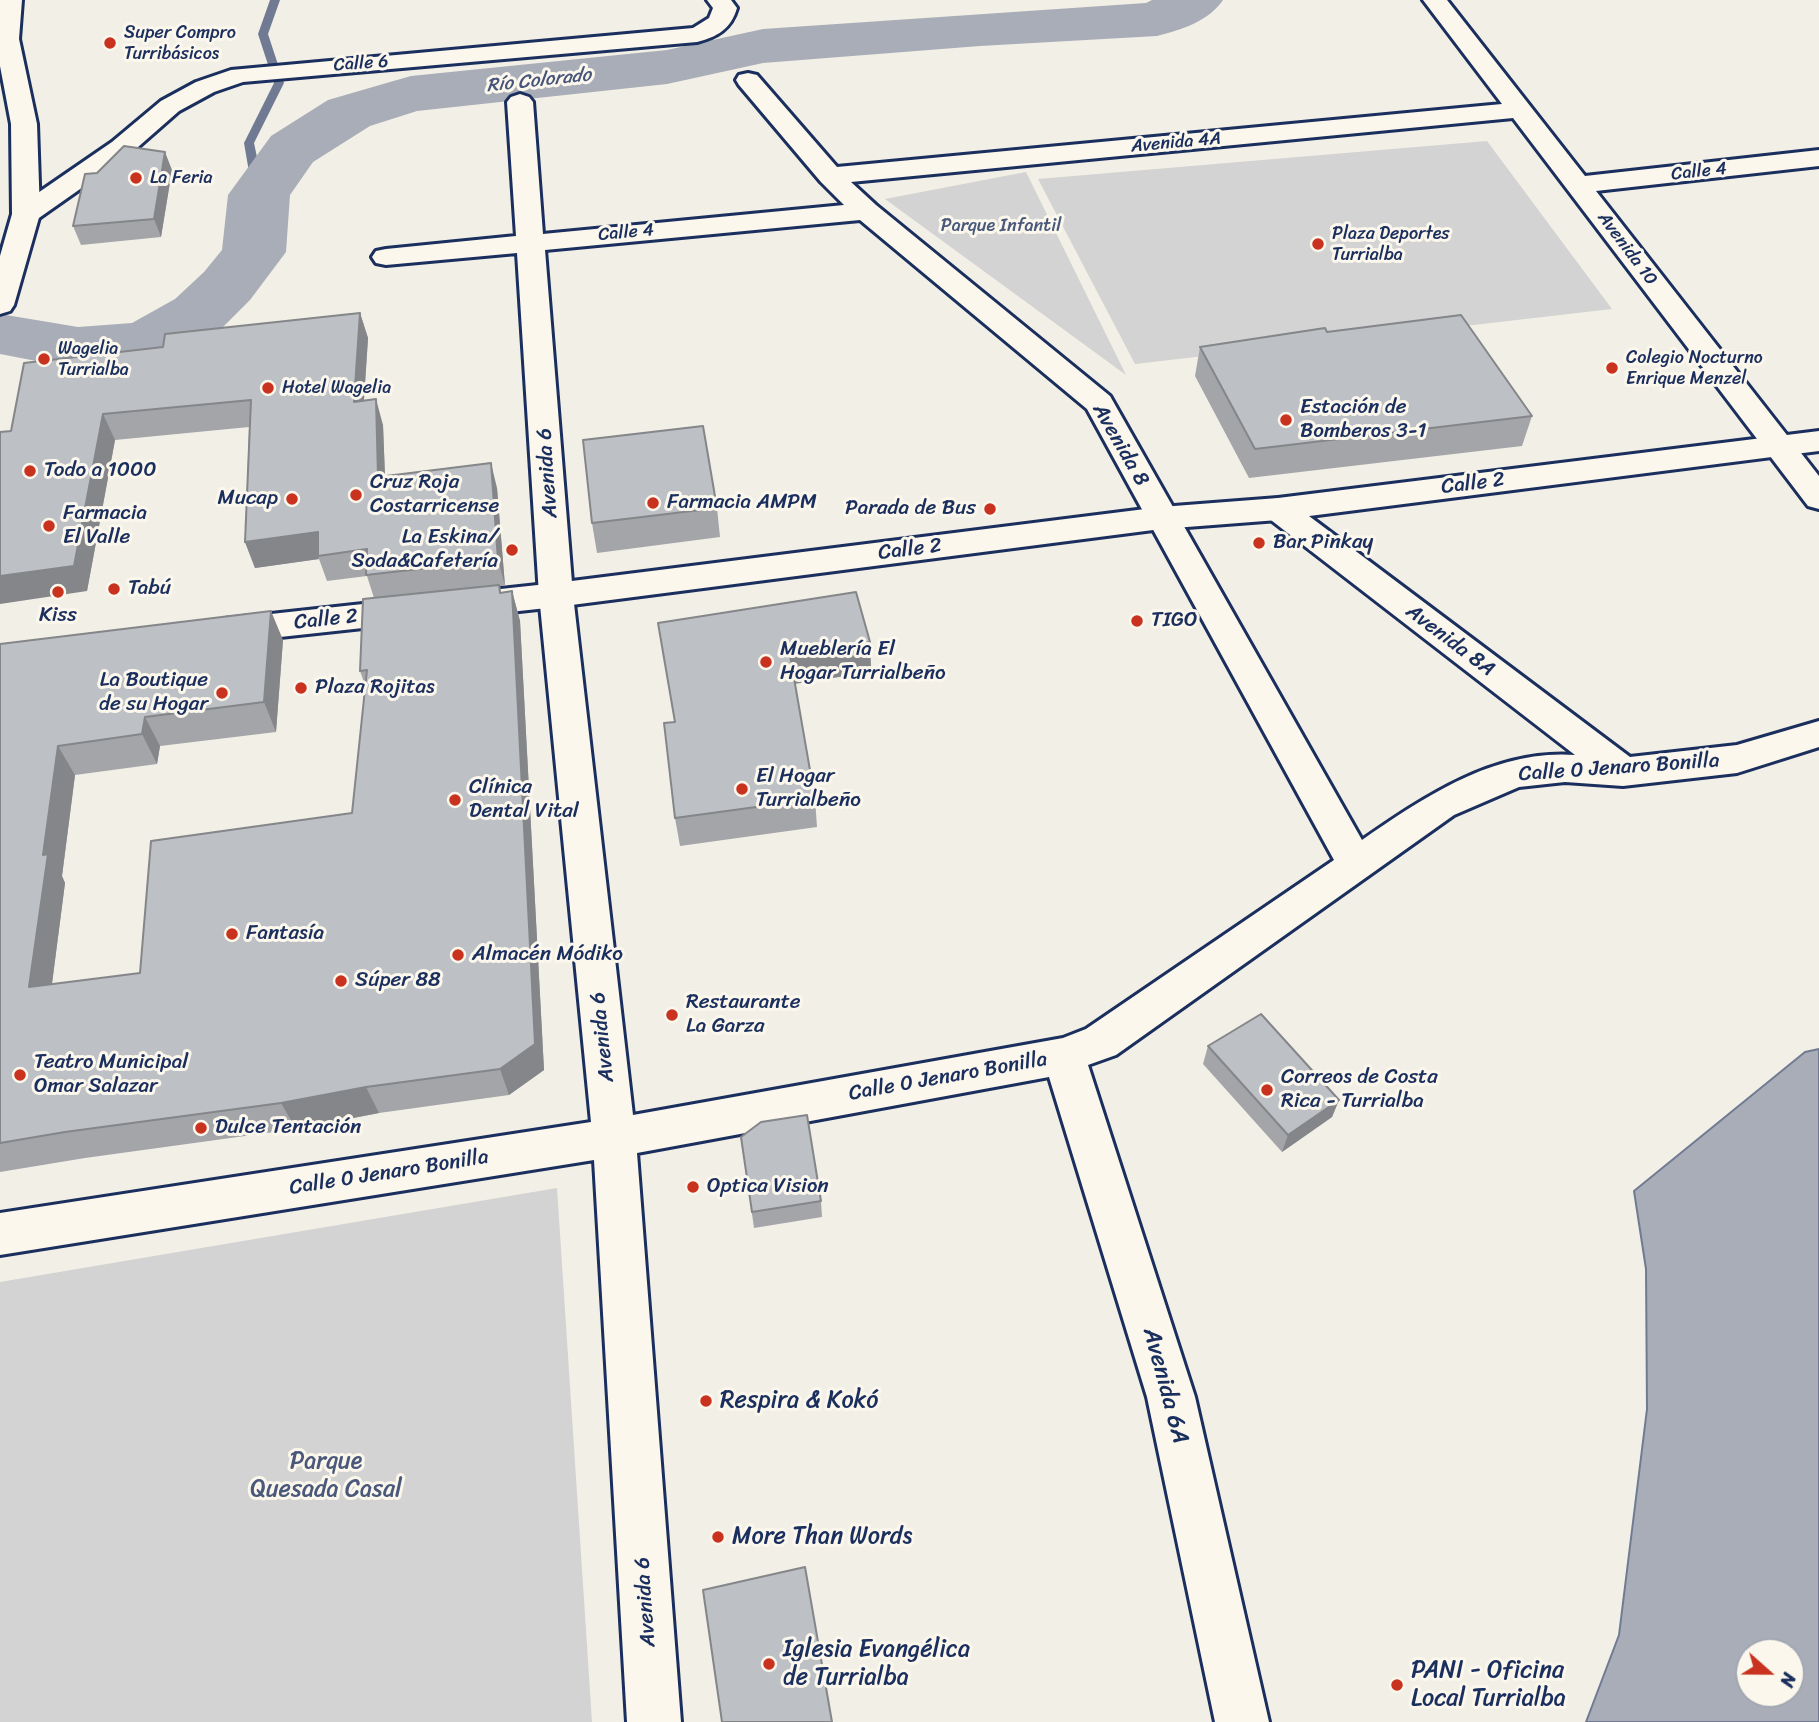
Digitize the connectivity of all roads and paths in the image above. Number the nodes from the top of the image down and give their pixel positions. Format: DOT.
graph roads {
  1 [pos="10,0"];
  2 [pos="1435,0"];
  3 [pos="722,4"];
  4 [pos="748,80"];
  5 [pos="520,102"];
  6 [pos="1521,110"];
  7 [pos="1819,158"];
  8 [pos="830,176"];
  9 [pos="1579,185"];
  10 [pos="866,211"];
  11 [pos="26,214"];
  12 [pos="0,232"];
  13 [pos="531,241"];
  14 [pos="386,257"];
  15 [pos="0,305"];
  16 [pos="1819,441"];
  17 [pos="1778,446"];
  18 [pos="1819,498"];
  19 [pos="1278,509"];
  20 [pos="1161,518"];
  21 [pos="556,595"];
  22 [pos="195,634"];
  23 [pos="1819,734"];
  24 [pos="1623,772"];
  25 [pos="1356,865"];
  26 [pos="1064,1056"];
  27 [pos="614,1138"];
  28 [pos="0,1234"];
  29 [pos="654,1722"];
  30 [pos="1242,1722"];
  1 -- 11 [label="street"];
  2 -- 6 [label="street, Avenida 10"];
  3 -- 11 [label="street, Calle 6"];
  4 -- 8 [label="street, Avenida 8"];
  5 -- 13 [label="street, Avenida 6"];
  6 -- 8 [label="street, Avenida 4A"];
  6 -- 9 [label="street, Avenida 10"];
  7 -- 9 [label="street, Calle 4"];
  8 -- 10 [label="street, Avenida 8"];
  9 -- 17 [label="street, Avenida 10"];
  10 -- 13 [label="street, Calle 4"];
  10 -- 20 [label="street, Avenida 8"];
  11 -- 12 [label="street"];
  11 -- 15 [label="street"];
  13 -- 14 [label="street, Calle 4"];
  13 -- 21 [label="street, Avenida 6"];
  16 -- 17 [label="street, Calle 2"];
  17 -- 18 [label="street, Avenida 10"];
  17 -- 19 [label="street, Calle 2"];
  19 -- 20 [label="street, Calle 2"];
  19 -- 24 [label="street, Avenida 8A"];
  20 -- 21 [label="street, Calle 2"];
  20 -- 25 [label="street, Avenida 8"];
  21 -- 22 [label="street, Calle 2"];
  21 -- 27 [label="street, Avenida 6"];
  23 -- 24 [label="street, Calle 0 Jenaro Bonilla"];
  24 -- 25 [label="street, Calle 0 Jenaro Bonilla"];
  25 -- 26 [label="street, Calle 0 Jenaro Bonilla"];
  26 -- 27 [label="street, Calle 0 Jenaro Bonilla"];
  26 -- 30 [label="street, Avenida 6A"];
  27 -- 28 [label="street, Calle 0 Jenaro Bonilla"];
  27 -- 29 [label="street, Avenida 6"];
}
